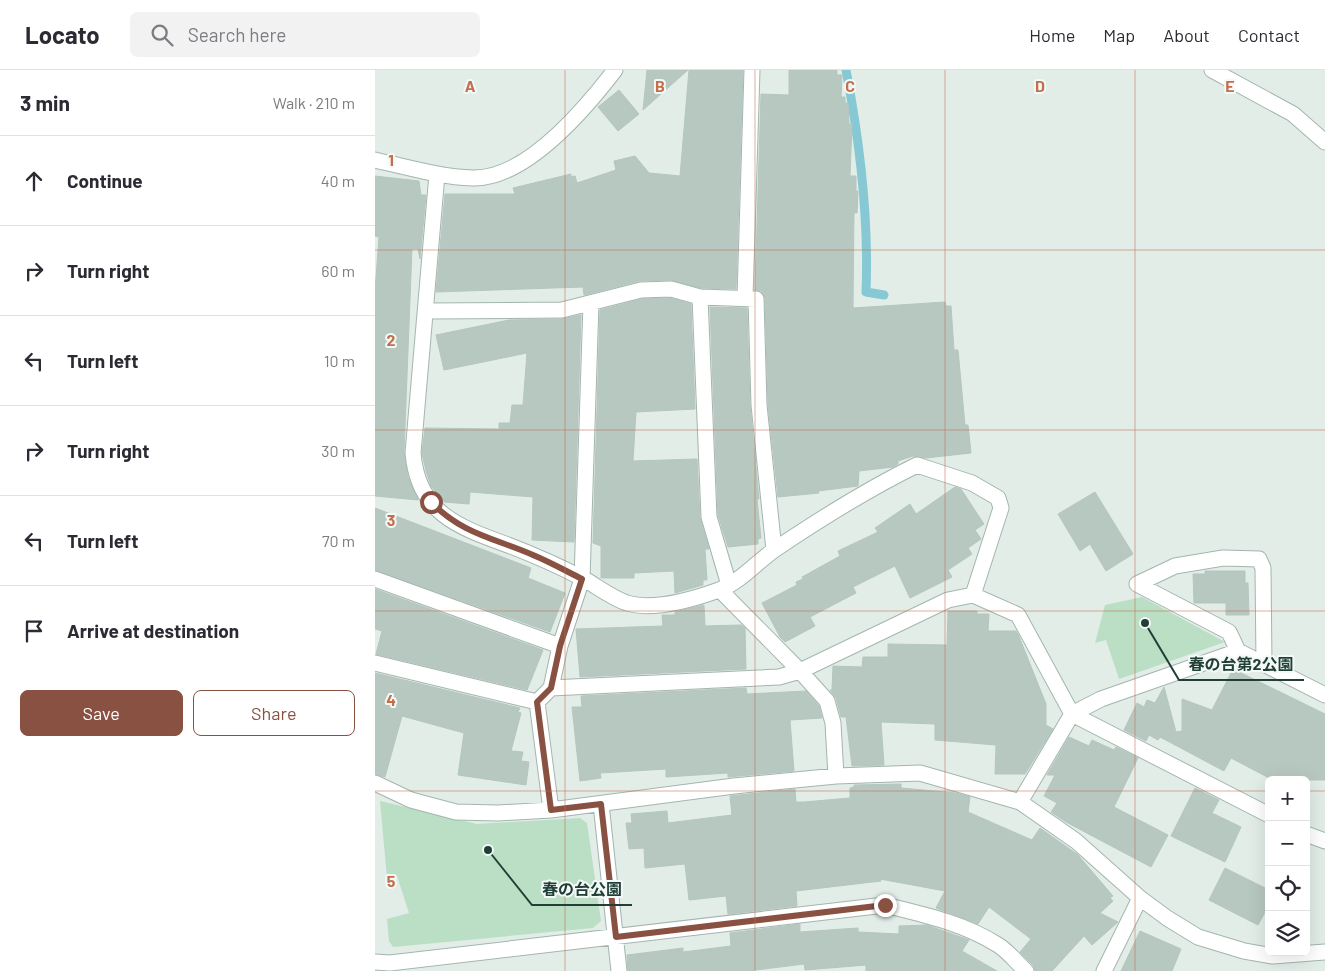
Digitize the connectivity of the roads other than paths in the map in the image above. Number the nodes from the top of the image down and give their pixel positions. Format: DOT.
graph roads {
  1 [pos="615,70"];
  2 [pos="753,70"];
  3 [pos="1212,70"];
  4 [pos="1325,142"];
  5 [pos="375,160"];
  6 [pos="437,174"];
  7 [pos="700,296"];
  8 [pos="745,298"];
  9 [pos="591,303"];
  10 [pos="426,311"];
  11 [pos="774,550"];
  12 [pos="375,579"];
  13 [pos="582,579"];
  14 [pos="725,587"];
  15 [pos="973,594"];
  16 [pos="560,646"];
  17 [pos="1237,652"];
  18 [pos="375,663"];
  19 [pos="1264,664"];
  20 [pos="800,671"];
  21 [pos="551,688"];
  22 [pos="1325,695"];
  23 [pos="537,702"];
  24 [pos="1072,714"];
  25 [pos="836,776"];
  26 [pos="375,783"];
  27 [pos="1020,802"];
  28 [pos="601,804"];
  29 [pos="551,810"];
  30 [pos="1265,813"];
  31 [pos="1310,835"];
  32 [pos="1325,841"];
  33 [pos="1140,898"];
  34 [pos="616,937"];
  35 [pos="1325,952"];
  36 [pos="375,962"];
  37 [pos="619,971"];
  38 [pos="1027,971"];
  39 [pos="1104,971"];
  1 -- 6 [label="street"];
  2 -- 8 [label="street"];
  3 -- 4 [label="street"];
  5 -- 6 [label="street"];
  6 -- 10 [label="street"];
  7 -- 8 [label="street"];
  7 -- 9 [label="street"];
  7 -- 14 [label="street"];
  8 -- 11 [label="street"];
  9 -- 10 [label="street"];
  9 -- 13 [label="street"];
  10 -- 13 [label="street"];
  11 -- 14 [label="street"];
  11 -- 15 [label="street"];
  12 -- 16 [label="street"];
  13 -- 14 [label="street"];
  13 -- 16 [label="street"];
  14 -- 20 [label="street"];
  15 -- 20 [label="street"];
  15 -- 24 [label="street"];
  16 -- 21 [label="street"];
  17 -- 19 [label="street"];
  17 -- 19 [label="street"];
  17 -- 24 [label="street"];
  18 -- 23 [label="street"];
  19 -- 22 [label="street"];
  20 -- 21 [label="street"];
  20 -- 25 [label="street"];
  21 -- 23 [label="street"];
  23 -- 29 [label="street"];
  24 -- 27 [label="street"];
  24 -- 30 [label="street"];
  25 -- 27 [label="street"];
  25 -- 28 [label="street"];
  26 -- 29 [label="street"];
  27 -- 33 [label="street"];
  28 -- 29 [label="street"];
  28 -- 34 [label="street"];
  31 -- 32 [label="street"];
  33 -- 35 [label="street"];
  33 -- 39 [label="street"];
  34 -- 36 [label="street"];
  34 -- 37 [label="street"];
  34 -- 38 [label="street"];
}
